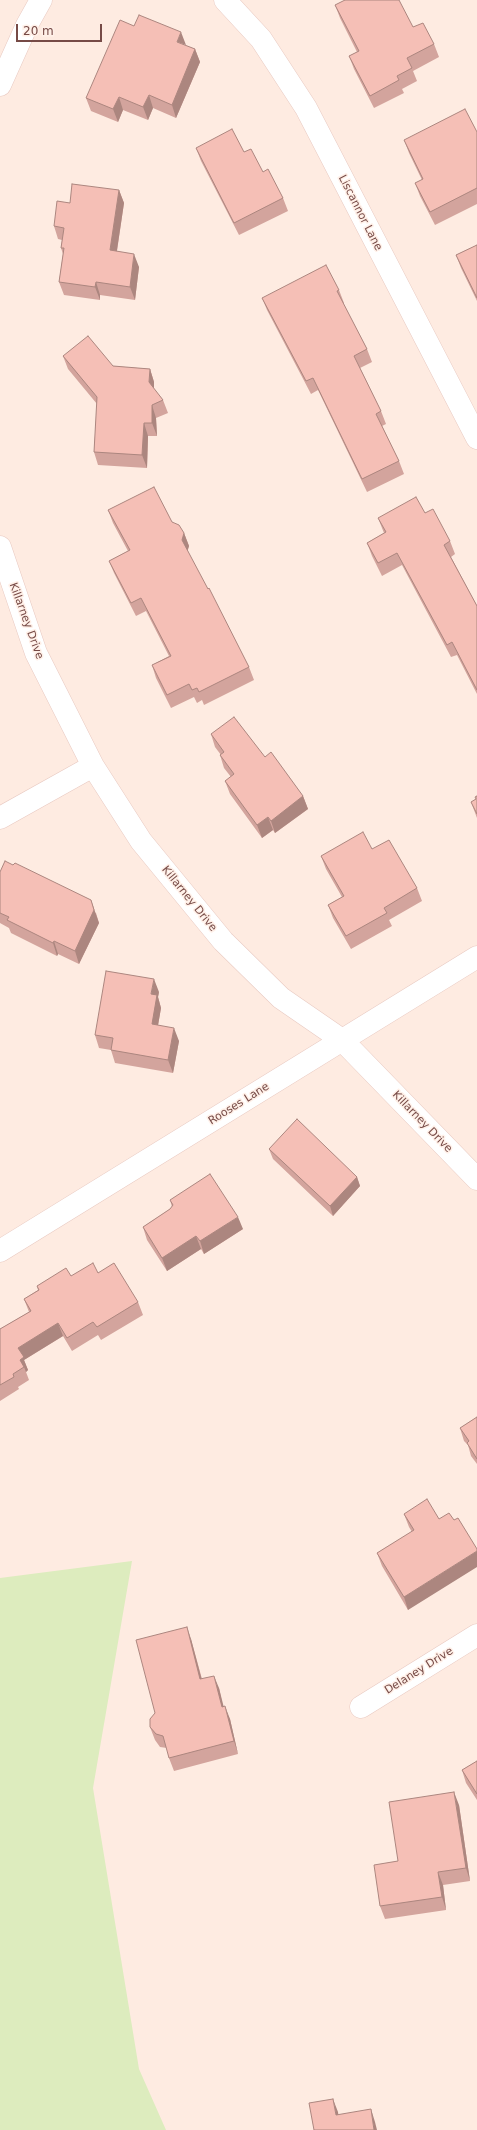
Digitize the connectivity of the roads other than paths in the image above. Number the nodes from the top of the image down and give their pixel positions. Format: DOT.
graph roads {
  1 [pos="41,0"];
  2 [pos="225,0"];
  3 [pos="0,85"];
  4 [pos="477,438"];
  5 [pos="0,547"];
  6 [pos="93,766"];
  7 [pos="0,818"];
  8 [pos="477,957"];
  9 [pos="342,1040"];
  10 [pos="477,1178"];
  11 [pos="0,1251"];
  12 [pos="477,1635"];
  13 [pos="361,1707"];
  1 -- 3 [label="street"];
  2 -- 4 [label="street, Liscannor Lane"];
  5 -- 6 [label="street, Killarney Drive"];
  6 -- 7 [label="street"];
  6 -- 9 [label="street, Killarney Drive"];
  8 -- 9 [label="street, Rooses Lane"];
  9 -- 10 [label="street, Killarney Drive"];
  9 -- 11 [label="street, Rooses Lane"];
  12 -- 13 [label="street, Delaney Drive"];
}
